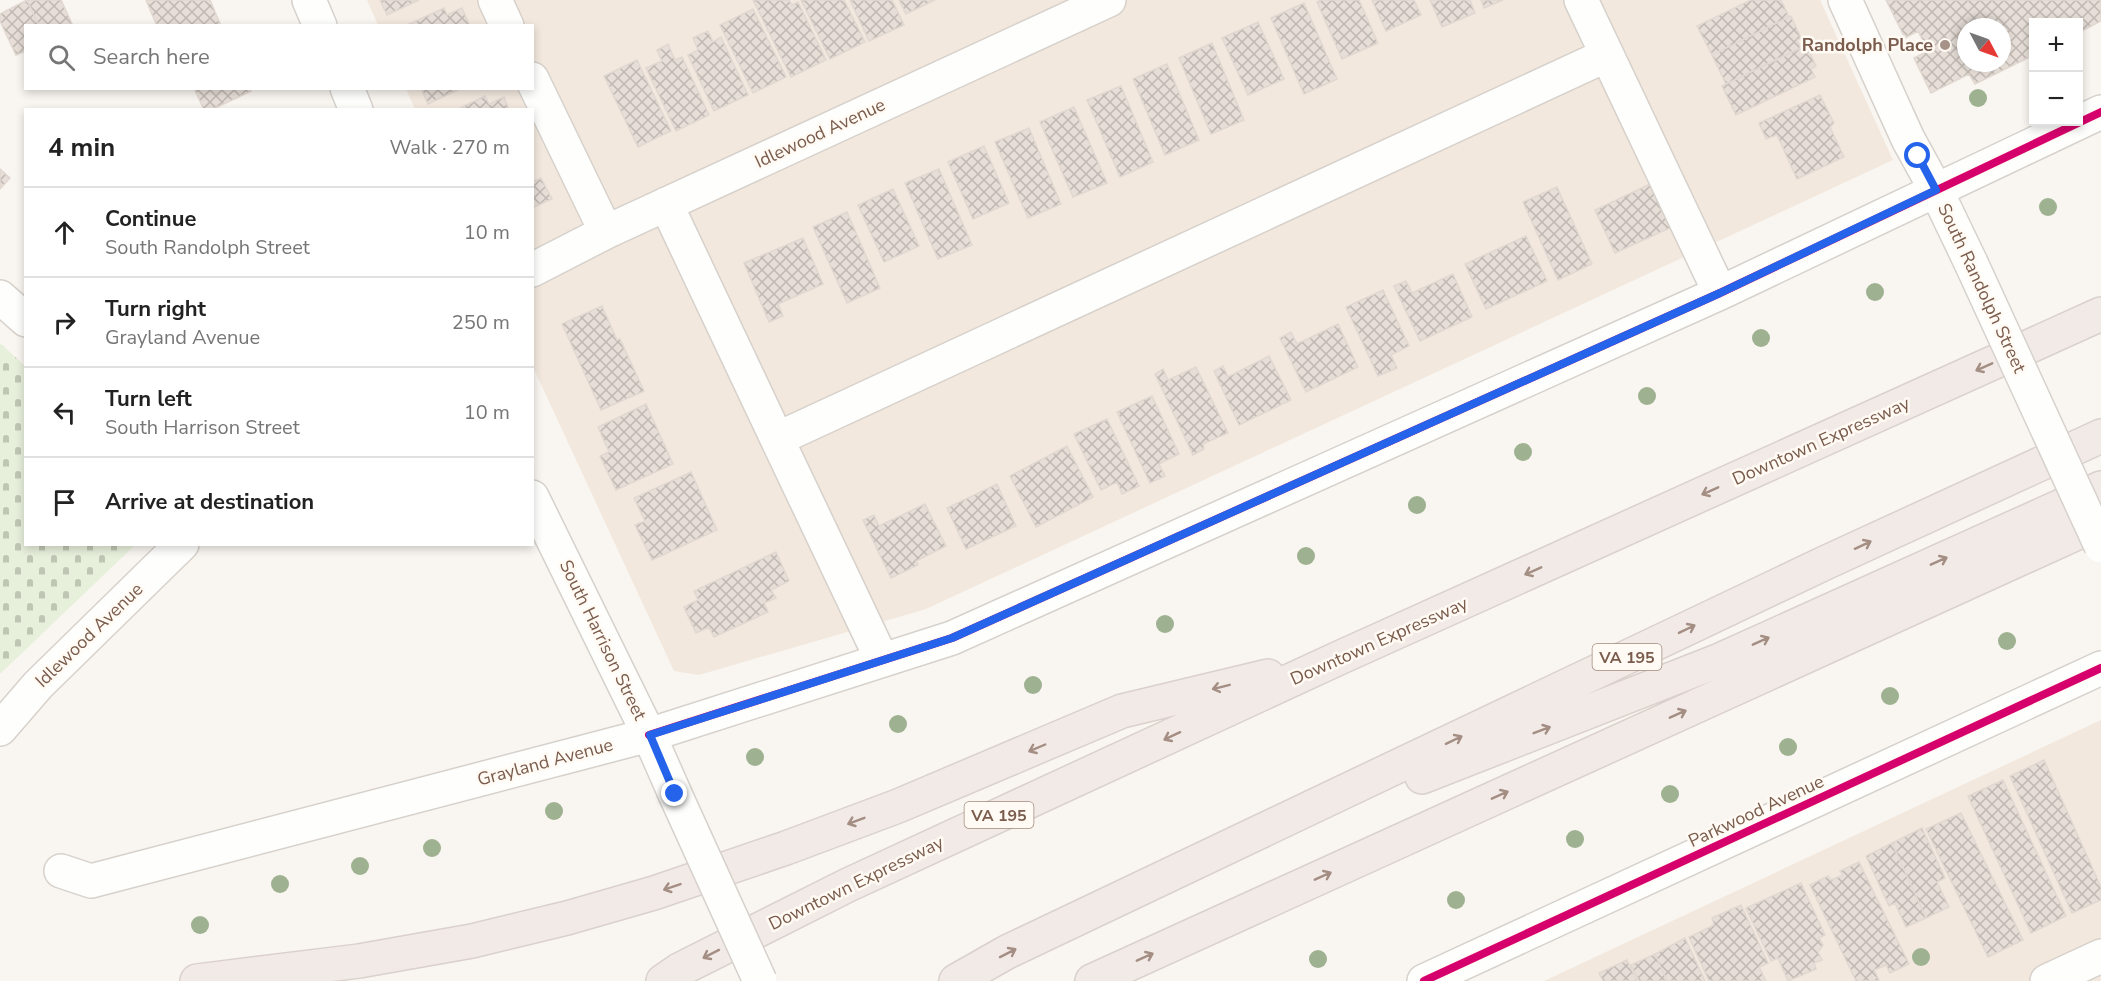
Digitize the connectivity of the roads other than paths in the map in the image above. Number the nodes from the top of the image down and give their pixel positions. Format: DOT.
graph roads {
  1 [pos="309,0"];
  2 [pos="495,0"];
  3 [pos="1108,0"];
  4 [pos="1581,0"];
  5 [pos="1845,0"];
  6 [pos="319,24"];
  7 [pos="506,24"];
  8 [pos="1607,55"];
  9 [pos="534,83"];
  10 [pos="348,90"];
  11 [pos="355,108"];
  12 [pos="2101,112"];
  13 [pos="1936,190"];
  14 [pos="666,204"];
  15 [pos="606,232"];
  16 [pos="534,269"];
  17 [pos="1720,293"];
  18 [pos="0,297"];
  19 [pos="2101,314"];
  20 [pos="24,318"];
  21 [pos="2101,436"];
  22 [pos="777,439"];
  23 [pos="2101,488"];
  24 [pos="534,501"];
  25 [pos="2101,522"];
  26 [pos="180,546"];
  27 [pos="2101,546"];
  28 [pos="1339,658"];
  29 [pos="882,660"];
  30 [pos="2101,668"];
  31 [pos="0,729"];
  32 [pos="650,735"];
  33 [pos="61,871"];
  34 [pos="1155,882"];
  35 [pos="2101,956"];
  36 [pos="197,981"];
  37 [pos="663,981"];
  38 [pos="760,981"];
  39 [pos="956,981"];
  40 [pos="1092,981"];
  41 [pos="1424,981"];
  42 [pos="2047,981"];
  1 -- 6 [label="street"];
  2 -- 7 [label="street"];
  3 -- 14 [label="street, Idlewood Avenue"];
  4 -- 8 [label="street"];
  5 -- 13 [label="street, South Randolph Street"];
  8 -- 17 [label="street"];
  8 -- 22 [label="street"];
  9 -- 15 [label="street"];
  10 -- 11 [label="street"];
  12 -- 13 [label="street, Grayland Avenue"];
  13 -- 17 [label="street, Grayland Avenue"];
  13 -- 27 [label="street, South Randolph Street, bridge"];
  14 -- 15 [label="street, Idlewood Avenue"];
  14 -- 22 [label="street"];
  15 -- 16 [label="street, Idlewood Avenue"];
  17 -- 29 [label="street, Grayland Avenue"];
  18 -- 20 [label="street"];
  19 -- 28 [label="highway, Downtown Expressway / VA 195, one-way"];
  34 -- 21 [label="highway, VA 195, one-way"];
  22 -- 29 [label="street"];
  34 -- 23 [label="highway, one-way"];
  24 -- 32 [label="street, South Harrison Street"];
  40 -- 25 [label="highway, one-way"];
  26 -- 31 [label="street, Idlewood Avenue"];
  28 -- 36 [label="highway, one-way"];
  28 -- 37 [label="highway, Downtown Expressway / VA 195, one-way"];
  29 -- 32 [label="street, Grayland Avenue"];
  30 -- 41 [label="street, Parkwood Avenue"];
  32 -- 33 [label="street, Grayland Avenue"];
  32 -- 38 [label="street, South Harrison Street, bridge"];
  39 -- 34 [label="highway, VA 195, one-way"];
  35 -- 42 [label="street"];
}
